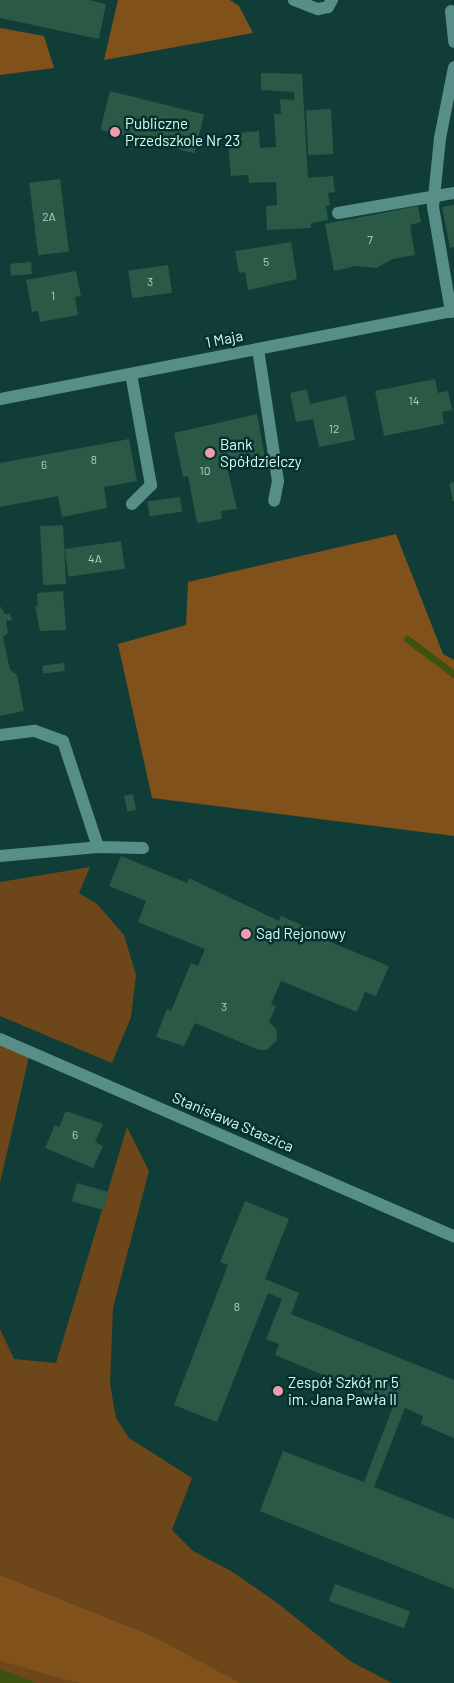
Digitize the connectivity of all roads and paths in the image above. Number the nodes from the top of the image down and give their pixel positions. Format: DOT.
graph roads {
  1 [pos="294,0"];
  2 [pos="332,0"];
  3 [pos="451,11"];
  4 [pos="454,42"];
  5 [pos="454,67"];
  6 [pos="454,193"];
  7 [pos="433,197"];
  8 [pos="338,213"];
  9 [pos="452,311"];
  10 [pos="258,349"];
  11 [pos="131,374"];
  12 [pos="0,399"];
  13 [pos="274,501"];
  14 [pos="132,504"];
  15 [pos="0,735"];
  16 [pos="98,847"];
  17 [pos="143,848"];
  18 [pos="0,856"];
  19 [pos="0,1039"];
  20 [pos="454,1236"];
  1 -- 2 [label="street"];
  3 -- 4 [label="street"];
  5 -- 7 [label="street"];
  6 -- 7 [label="street"];
  7 -- 8 [label="street"];
  7 -- 9 [label="street"];
  9 -- 10 [label="street, 1 Maja"];
  10 -- 11 [label="street, 1 Maja"];
  10 -- 13 [label="street"];
  11 -- 12 [label="street, 1 Maja"];
  11 -- 14 [label="street"];
  15 -- 16 [label="street"];
  16 -- 17 [label="street"];
  16 -- 18 [label="street"];
  19 -- 20 [label="street, Stanisława Staszica"];
}
